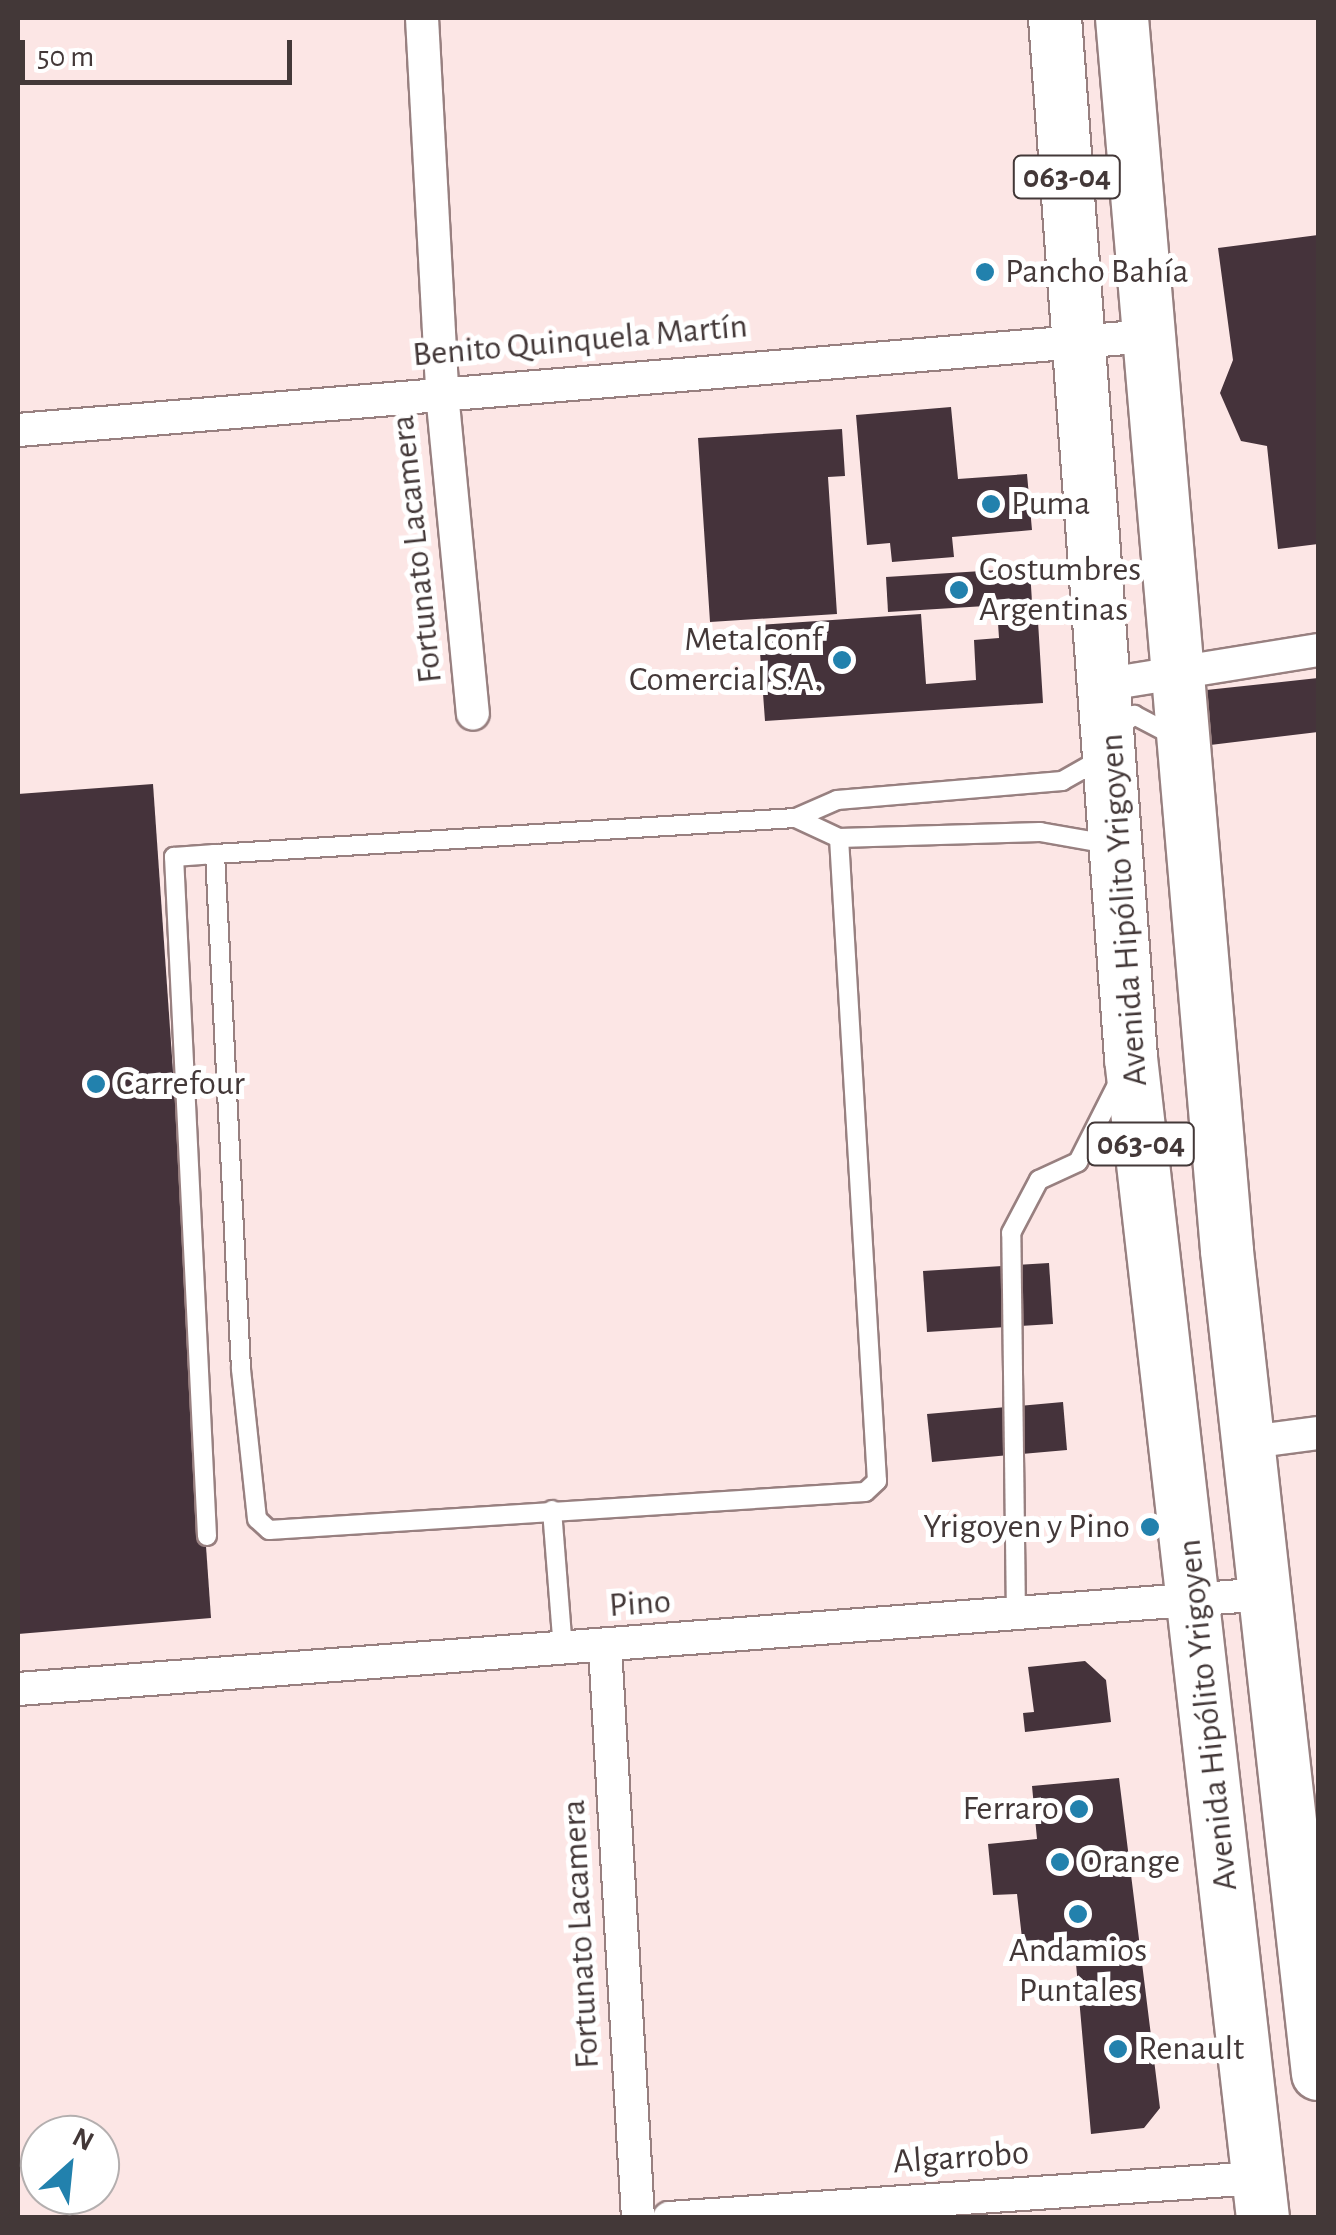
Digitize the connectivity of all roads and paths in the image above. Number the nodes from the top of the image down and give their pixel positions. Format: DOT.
graph roads {
  1 [pos="422,18"];
  2 [pos="1055,18"];
  3 [pos="1122,18"];
  4 [pos="1149,336"];
  5 [pos="1080,337"];
  6 [pos="442,394"];
  7 [pos="18,430"];
  8 [pos="1318,650"];
  9 [pos="1174,672"];
  10 [pos="1108,684"];
  11 [pos="474,714"];
  12 [pos="1178,738"];
  13 [pos="1106,754"];
  14 [pos="796,818"];
  15 [pos="839,838"];
  16 [pos="1116,846"];
  17 [pos="215,854"];
  18 [pos="1131,1058"];
  19 [pos="1318,1432"];
  20 [pos="1250,1442"];
  21 [pos="552,1510"];
  22 [pos="207,1536"];
  23 [pos="1267,1594"];
  24 [pos="1196,1602"];
  25 [pos="1016,1618"];
  26 [pos="605,1647"];
  27 [pos="563,1650"];
  28 [pos="18,1689"];
  29 [pos="1318,2074"];
  30 [pos="1261,2198"];
  31 [pos="638,2218"];
  32 [pos="668,2218"];
  1 -- 6 [label="street, Fortunato Lacamera"];
  2 -- 5 [label="main road, Avenida Hipólito Yrigoyen / 063-04"];
  3 -- 4 [label="main road, Avenida Hipólito Yrigoyen / 063-04"];
  4 -- 5 [label="street, Benito Quinquela Martín"];
  4 -- 9 [label="main road, Avenida Hipólito Yrigoyen / 063-04"];
  5 -- 6 [label="street, Benito Quinquela Martín"];
  5 -- 10 [label="main road, Avenida Hipólito Yrigoyen / 063-04"];
  6 -- 7 [label="street, Benito Quinquela Martín"];
  6 -- 11 [label="street, Fortunato Lacamera"];
  8 -- 9 [label="street"];
  9 -- 10 [label="street"];
  9 -- 12 [label="main road, Avenida Hipólito Yrigoyen / 063-04"];
  10 -- 13 [label="main road, Avenida Hipólito Yrigoyen / 063-04"];
  12 -- 13 [label="lane"];
  12 -- 20 [label="main road, Avenida Hipólito Yrigoyen / 063-04"];
  13 -- 14 [label="lane"];
  13 -- 16 [label="main road, Avenida Hipólito Yrigoyen / 063-04"];
  14 -- 15 [label="lane"];
  14 -- 17 [label="lane"];
  15 -- 16 [label="lane"];
  15 -- 21 [label="lane"];
  16 -- 18 [label="main road, Avenida Hipólito Yrigoyen / 063-04"];
  17 -- 21 [label="lane"];
  17 -- 22 [label="lane"];
  18 -- 24 [label="main road, Avenida Hipólito Yrigoyen / 063-04"];
  18 -- 25 [label="lane"];
  19 -- 20 [label="street"];
  20 -- 23 [label="main road, Avenida Hipólito Yrigoyen / 063-04"];
  21 -- 27 [label="lane"];
  23 -- 24 [label="street, Pino"];
  23 -- 29 [label="main road, Avenida Hipólito Yrigoyen / 063-04"];
  24 -- 25 [label="street, Pino"];
  24 -- 30 [label="main road, Avenida Hipólito Yrigoyen / 063-04"];
  25 -- 26 [label="street, Pino"];
  26 -- 27 [label="street, Pino"];
  26 -- 31 [label="street, Fortunato Lacamera"];
  27 -- 28 [label="street, Pino"];
  30 -- 32 [label="street, Algarrobo"];
}
